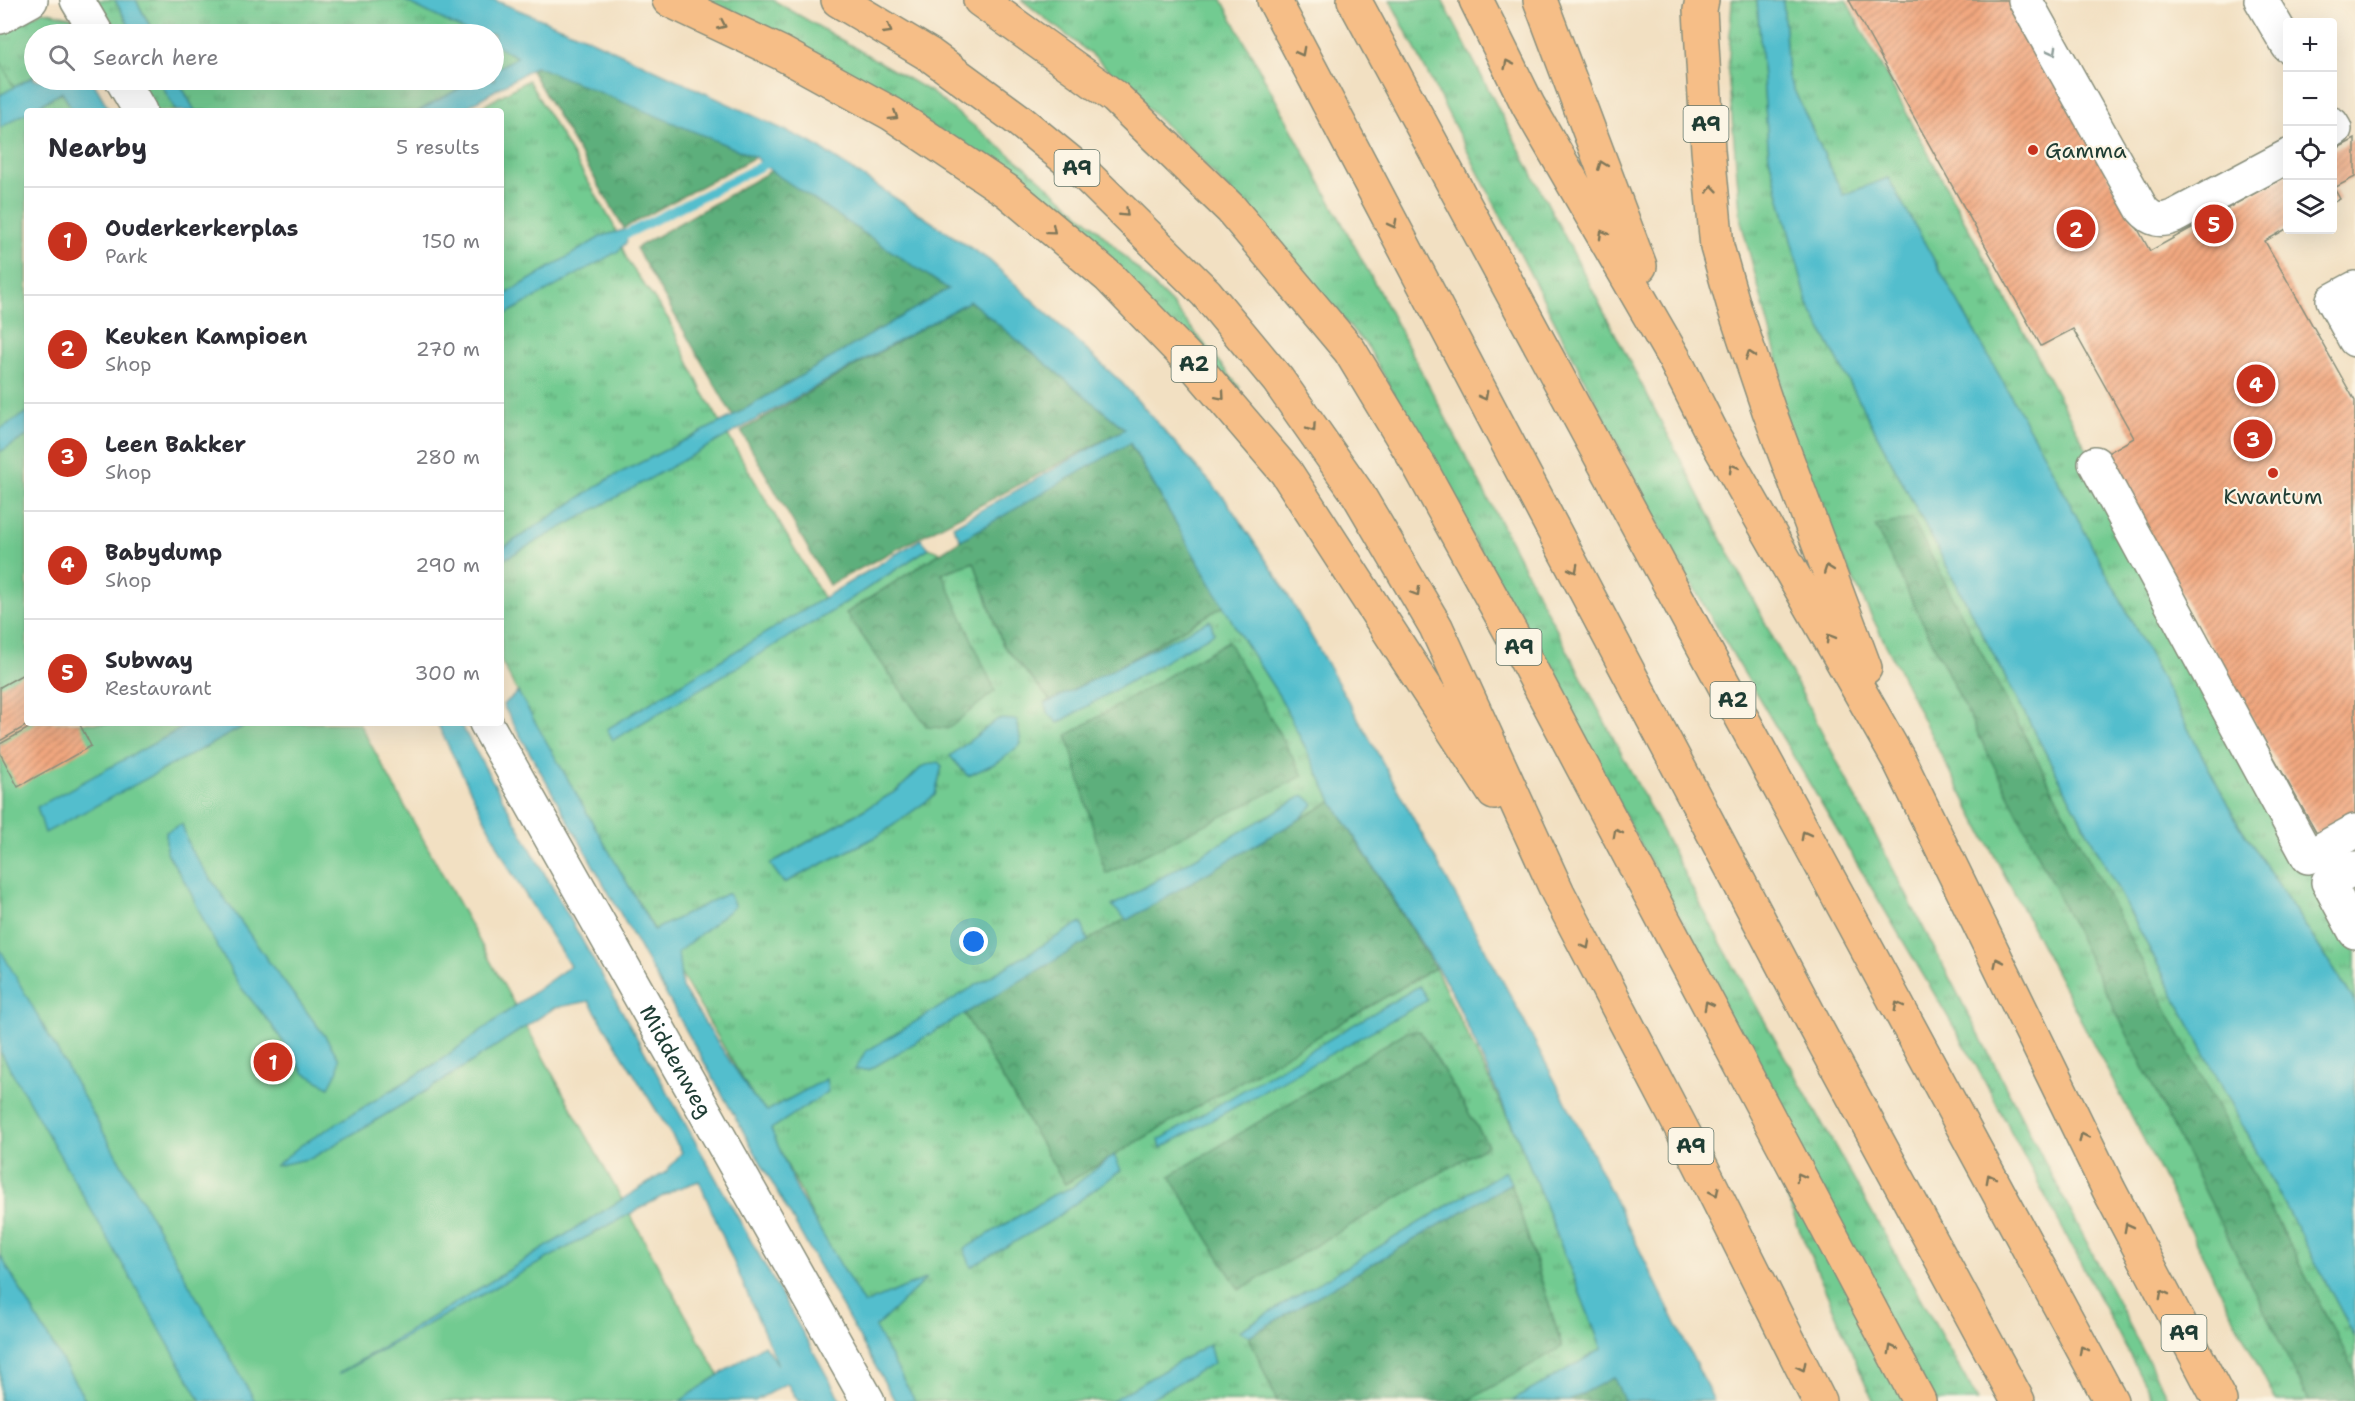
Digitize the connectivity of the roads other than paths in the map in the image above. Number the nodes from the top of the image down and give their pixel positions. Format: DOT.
graph roads {
  1 [pos="31,0"];
  2 [pos="77,0"];
  3 [pos="669,0"];
  4 [pos="838,0"];
  5 [pos="980,0"];
  6 [pos="1274,0"];
  7 [pos="1353,0"];
  8 [pos="1476,0"];
  9 [pos="1540,0"];
  10 [pos="1702,0"];
  11 [pos="2025,0"];
  12 [pos="2261,0"];
  13 [pos="0,17"];
  14 [pos="91,24"];
  15 [pos="2283,37"];
  16 [pos="128,90"];
  17 [pos="138,108"];
  18 [pos="2283,159"];
  19 [pos="2355,288"];
  20 [pos="2355,339"];
  21 [pos="1674,358"];
  22 [pos="2095,463"];
  23 [pos="488,726"];
  24 [pos="1900,762"];
  25 [pos="2355,831"];
  26 [pos="2355,868"];
  27 [pos="1558,893"];
  28 [pos="2355,932"];
  29 [pos="868,1401"];
  30 [pos="1819,1401"];
  31 [pos="1919,1401"];
  32 [pos="2018,1401"];
  33 [pos="2111,1401"];
  34 [pos="2220,1401"];
  1 -- 13 [label="street"];
  2 -- 14 [label="street"];
  3 -- 27 [label="highway, A2, one-way"];
  4 -- 27 [label="highway, A9, one-way"];
  31 -- 5 [label="highway, A9, one-way"];
  6 -- 32 [label="highway, one-way"];
  33 -- 7 [label="highway, A2, one-way"];
  21 -- 8 [label="highway, one-way"];
  21 -- 9 [label="highway, A9, one-way"];
  24 -- 10 [label="highway, A9, one-way"];
  11 -- 18 [label="street, one-way"];
  12 -- 15 [label="street"];
  16 -- 17 [label="street"];
  19 -- 20 [label="street"];
  24 -- 21 [label="highway, A9, one-way"];
  22 -- 25 [label="street"];
  23 -- 29 [label="street, Middenweg"];
  34 -- 24 [label="highway, A9, one-way"];
  26 -- 28 [label="street"];
  27 -- 30 [label="highway, A9, one-way"];
}
